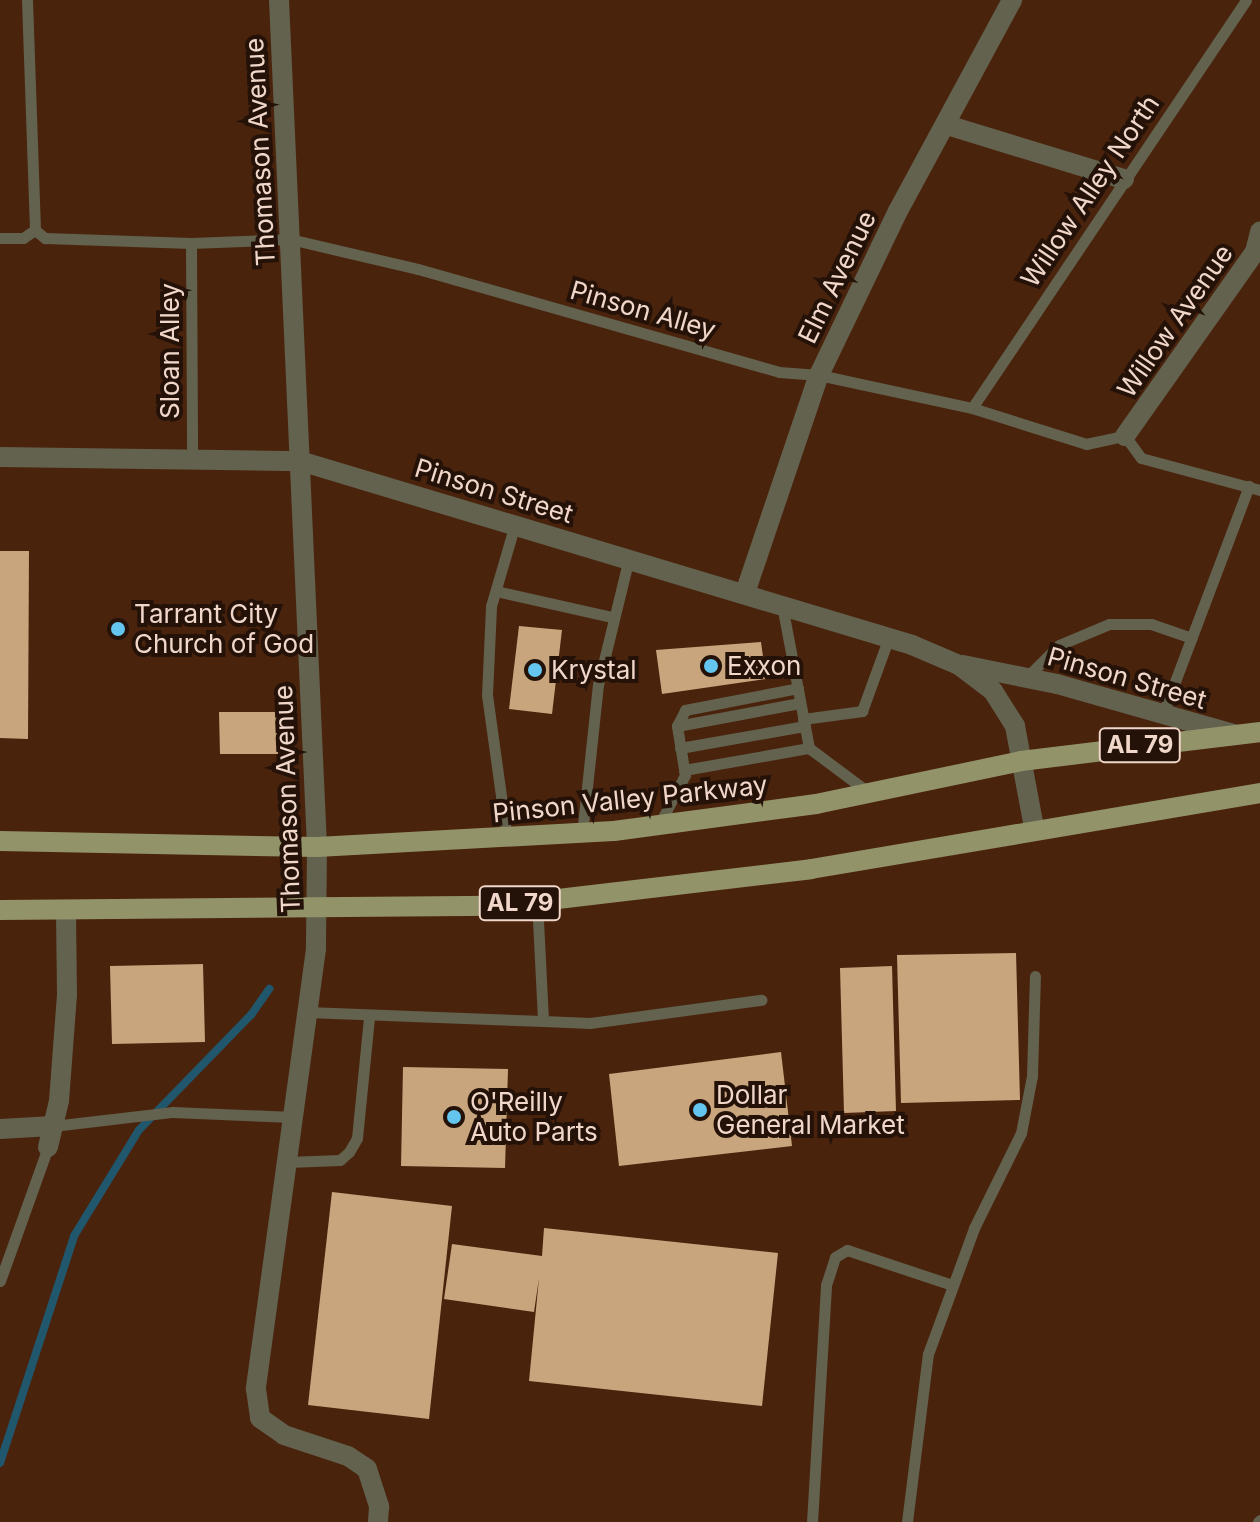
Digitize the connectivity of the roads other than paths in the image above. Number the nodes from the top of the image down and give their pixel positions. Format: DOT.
graph roads {
  1 [pos="27,0"];
  2 [pos="279,0"];
  3 [pos="1012,0"];
  4 [pos="1246,0"];
  5 [pos="947,125"];
  6 [pos="1124,179"];
  7 [pos="35,230"];
  8 [pos="1260,232"];
  9 [pos="0,238"];
  10 [pos="290,239"];
  11 [pos="191,243"];
  12 [pos="819,375"];
  13 [pos="972,408"];
  14 [pos="1125,436"];
  15 [pos="0,457"];
  16 [pos="192,459"];
  17 [pos="300,461"];
  18 [pos="1254,488"];
  19 [pos="515,524"];
  20 [pos="629,558"];
  21 [pos="496,591"];
  22 [pos="745,593"];
  23 [pos="782,604"];
  24 [pos="611,617"];
  25 [pos="889,637"];
  26 [pos="1192,638"];
  27 [pos="959,665"];
  28 [pos="1027,677"];
  29 [pos="798,688"];
  30 [pos="800,703"];
  31 [pos="1162,716"];
  32 [pos="804,723"];
  33 [pos="677,726"];
  34 [pos="1260,732"];
  35 [pos="1234,734"];
  36 [pos="680,748"];
  37 [pos="809,748"];
  38 [pos="1021,761"];
  39 [pos="684,770"];
  40 [pos="869,793"];
  41 [pos="1260,793"];
  42 [pos="658,826"];
  43 [pos="1034,828"];
  44 [pos="582,834"];
  45 [pos="507,840"];
  46 [pos="0,841"];
  47 [pos="317,847"];
  48 [pos="537,901"];
  49 [pos="0,910"];
  50 [pos="316,910"];
  51 [pos="66,912"];
  52 [pos="1035,976"];
  53 [pos="761,1000"];
  54 [pos="307,1012"];
  55 [pos="369,1017"];
  56 [pos="543,1021"];
  57 [pos="293,1117"];
  58 [pos="53,1126"];
  59 [pos="0,1129"];
  60 [pos="48,1147"];
  61 [pos="288,1162"];
  62 [pos="0,1281"];
  63 [pos="952,1285"];
  64 [pos="378,1522"];
  65 [pos="812,1522"];
  66 [pos="907,1522"];
  1 -- 7 [label="lane"];
  2 -- 10 [label="street, Thomason Avenue"];
  3 -- 5 [label="street, Elm Avenue"];
  4 -- 6 [label="lane, Willow Alley North"];
  5 -- 6 [label="street"];
  5 -- 12 [label="street, Elm Avenue"];
  6 -- 13 [label="lane, Willow Alley North"];
  7 -- 9 [label="lane, Pinson Alley"];
  7 -- 11 [label="lane, Pinson Alley"];
  8 -- 14 [label="street, Willow Avenue"];
  10 -- 11 [label="lane, Pinson Alley"];
  10 -- 12 [label="lane, Pinson Alley"];
  10 -- 17 [label="street, Thomason Avenue"];
  11 -- 16 [label="lane, Sloan Alley"];
  12 -- 13 [label="lane, Pinson Alley"];
  12 -- 22 [label="street, Elm Avenue"];
  13 -- 14 [label="lane, Pinson Alley"];
  14 -- 18 [label="lane"];
  15 -- 16 [label="street, Pinson Street"];
  16 -- 17 [label="street, Pinson Street"];
  17 -- 19 [label="street, Pinson Street"];
  17 -- 47 [label="street, Thomason Avenue"];
  18 -- 26 [label="lane"];
  19 -- 20 [label="street, Pinson Street"];
  19 -- 21 [label="lane"];
  20 -- 22 [label="street, Pinson Street"];
  20 -- 24 [label="lane"];
  21 -- 24 [label="lane"];
  21 -- 45 [label="lane"];
  22 -- 23 [label="street, Pinson Street"];
  23 -- 25 [label="street, Pinson Street"];
  23 -- 29 [label="lane"];
  24 -- 44 [label="lane"];
  25 -- 27 [label="street, Pinson Street"];
  25 -- 32 [label="lane"];
  26 -- 28 [label="lane"];
  26 -- 31 [label="lane"];
  27 -- 28 [label="street, Pinson Street"];
  27 -- 38 [label="street, Pinson Street"];
  28 -- 31 [label="street, Pinson Street"];
  29 -- 30 [label="lane"];
  29 -- 33 [label="lane"];
  30 -- 32 [label="lane"];
  30 -- 33 [label="lane"];
  31 -- 35 [label="street, Pinson Street"];
  32 -- 36 [label="lane"];
  32 -- 37 [label="lane"];
  33 -- 36 [label="lane"];
  34 -- 35 [label="main road, Pinson Valley Parkway / AL 79"];
  35 -- 38 [label="main road, Pinson Valley Parkway / AL 79"];
  36 -- 39 [label="lane"];
  37 -- 39 [label="lane"];
  37 -- 40 [label="lane"];
  38 -- 40 [label="main road, Pinson Valley Parkway / AL 79"];
  38 -- 43 [label="street, Pinson Street"];
  39 -- 42 [label="lane"];
  40 -- 42 [label="main road, Pinson Valley Parkway / AL 79"];
  41 -- 43 [label="main road, AL 79"];
  42 -- 44 [label="main road, Pinson Valley Parkway / AL 79"];
  43 -- 48 [label="main road, AL 79"];
  44 -- 45 [label="main road, Pinson Valley Parkway / AL 79"];
  45 -- 47 [label="main road, Pinson Valley Parkway / AL 79"];
  46 -- 47 [label="main road, Pinson Valley Parkway / AL 79"];
  47 -- 50 [label="street, Thomason Avenue"];
  48 -- 50 [label="main road, AL 79"];
  48 -- 56 [label="lane"];
  49 -- 51 [label="main road, AL 79"];
  50 -- 51 [label="main road, AL 79"];
  50 -- 54 [label="street, Thomason Avenue"];
  51 -- 58 [label="street"];
  52 -- 63 [label="lane"];
  53 -- 56 [label="lane"];
  54 -- 55 [label="lane"];
  54 -- 57 [label="street, Thomason Avenue"];
  55 -- 56 [label="lane"];
  55 -- 61 [label="lane"];
  57 -- 58 [label="lane"];
  57 -- 61 [label="street, Thomason Avenue"];
  58 -- 59 [label="street"];
  58 -- 60 [label="street"];
  60 -- 62 [label="lane"];
  61 -- 64 [label="street, Thomason Avenue"];
  63 -- 65 [label="lane"];
  63 -- 66 [label="lane"];
}
